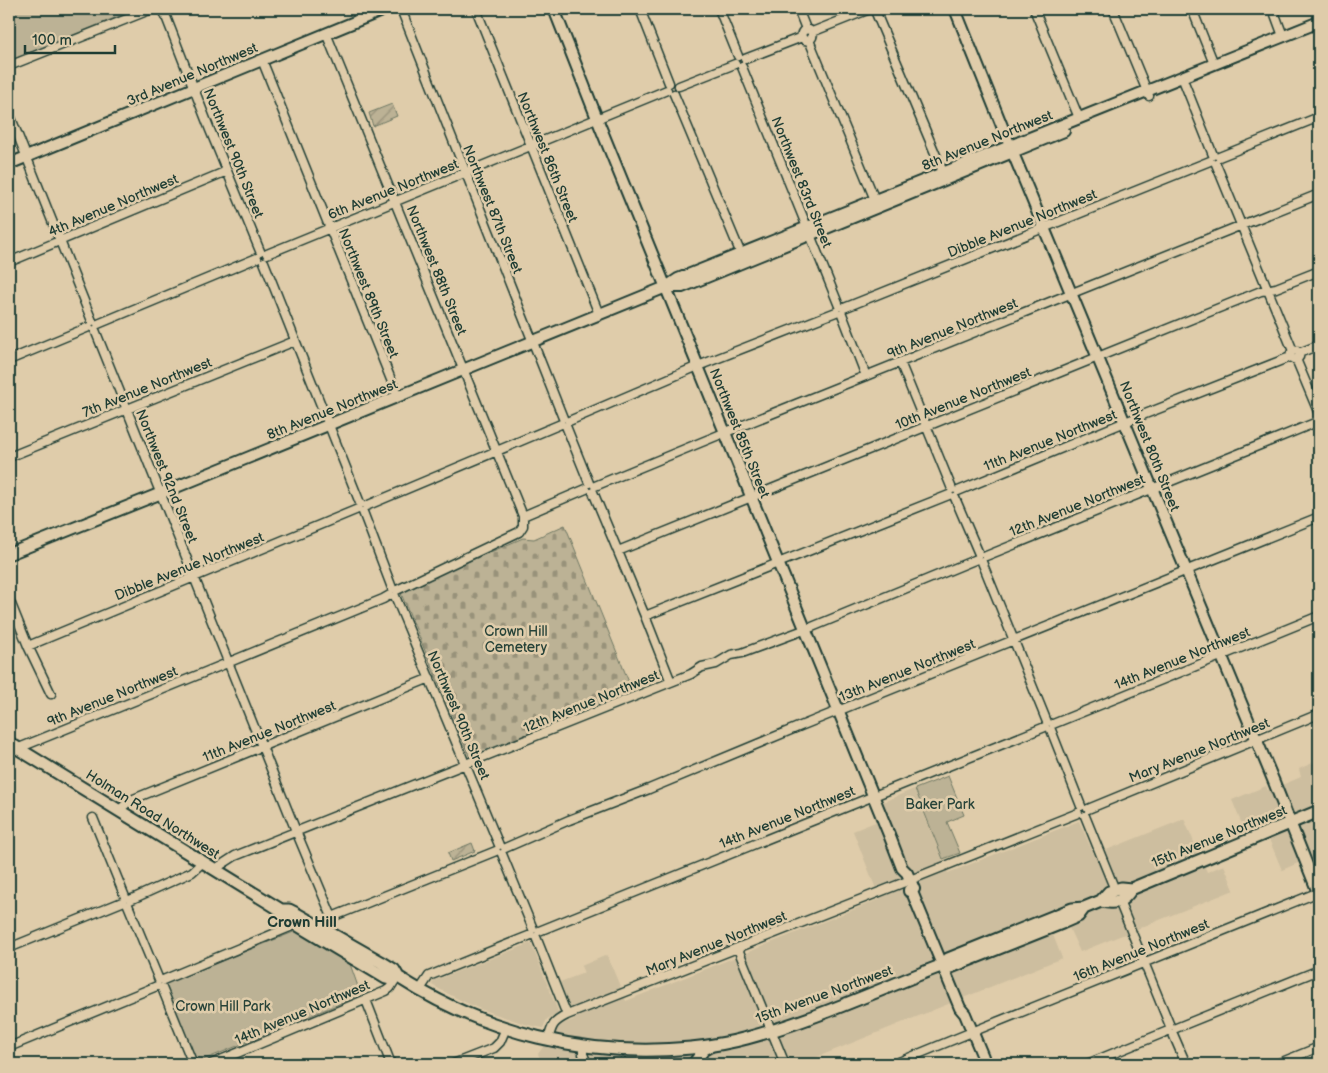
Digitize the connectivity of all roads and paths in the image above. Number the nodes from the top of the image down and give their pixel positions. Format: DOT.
graph roads {
  1 [pos="152,9"];
  2 [pos="163,9"];
  3 [pos="356,9"];
  4 [pos="386,9"];
  5 [pos="400,9"];
  6 [pos="476,9"];
  7 [pos="554,9"];
  8 [pos="640,9"];
  9 [pos="719,9"];
  10 [pos="798,9"];
  11 [pos="955,9"];
  12 [pos="1034,9"];
  13 [pos="1113,9"];
  14 [pos="1192,9"];
  15 [pos="1272,9"];
  16 [pos="874,10"];
  17 [pos="360,19"];
  18 [pos="1319,22"];
  19 [pos="1319,28"];
  20 [pos="326,33"];
  21 [pos="807,34"];
  22 [pos="1283,36"];
  23 [pos="262,60"];
  24 [pos="740,62"];
  25 [pos="1214,64"];
  26 [pos="9,66"];
  27 [pos="1183,80"];
  28 [pos="194,89"];
  29 [pos="670,89"];
  30 [pos="1148,94"];
  31 [pos="9,113"];
  32 [pos="1319,117"];
  33 [pos="597,118"];
  34 [pos="1079,118"];
  35 [pos="530,146"];
  36 [pos="1012,149"];
  37 [pos="26,157"];
  38 [pos="1215,159"];
  39 [pos="9,164"];
  40 [pos="227,171"];
  41 [pos="943,172"];
  42 [pos="465,173"];
  43 [pos="1319,194"];
  44 [pos="875,200"];
  45 [pos="396,202"];
  46 [pos="1242,225"];
  47 [pos="1044,227"];
  48 [pos="330,228"];
  49 [pos="808,231"];
  50 [pos="60,241"];
  51 [pos="741,254"];
  52 [pos="262,256"];
  53 [pos="9,262"];
  54 [pos="1319,271"];
  55 [pos="666,287"];
  56 [pos="1267,290"];
  57 [pos="1072,293"];
  58 [pos="840,310"];
  59 [pos="599,314"];
  60 [pos="94,325"];
  61 [pos="295,341"];
  62 [pos="532,342"];
  63 [pos="1319,345"];
  64 [pos="1295,355"];
  65 [pos="1098,357"];
  66 [pos="9,360"];
  67 [pos="900,362"];
  68 [pos="698,366"];
  69 [pos="464,370"];
  70 [pos="866,376"];
  71 [pos="398,397"];
  72 [pos="127,409"];
  73 [pos="1319,419"];
  74 [pos="565,422"];
  75 [pos="1125,422"];
  76 [pos="329,425"];
  77 [pos="926,426"];
  78 [pos="725,433"];
  79 [pos="496,451"];
  80 [pos="9,457"];
  81 [pos="591,488"];
  82 [pos="1152,488"];
  83 [pos="953,493"];
  84 [pos="161,494"];
  85 [pos="751,497"];
  86 [pos="362,507"];
  87 [pos="523,516"];
  88 [pos="1319,516"];
  89 [pos="618,551"];
  90 [pos="9,554"];
  91 [pos="981,558"];
  92 [pos="778,562"];
  93 [pos="1186,570"];
  94 [pos="195,578"];
  95 [pos="394,592"];
  96 [pos="9,600"];
  97 [pos="645,616"];
  98 [pos="1319,616"];
  99 [pos="805,629"];
  100 [pos="1014,640"];
  101 [pos="28,646"];
  102 [pos="1221,655"];
  103 [pos="229,663"];
  104 [pos="430,678"];
  105 [pos="671,682"];
  106 [pos="51,694"];
  107 [pos="839,712"];
  108 [pos="1319,714"];
  109 [pos="1049,726"];
  110 [pos="1256,740"];
  111 [pos="262,747"];
  112 [pos="12,748"];
  113 [pos="466,765"];
  114 [pos="873,796"];
  115 [pos="119,810"];
  116 [pos="1083,811"];
  117 [pos="1319,812"];
  118 [pos="93,818"];
  119 [pos="1290,823"];
  120 [pos="296,831"];
  121 [pos="500,849"];
  122 [pos="203,862"];
  123 [pos="215,869"];
  124 [pos="908,881"];
  125 [pos="1319,893"];
  126 [pos="1117,895"];
  127 [pos="126,901"];
  128 [pos="1084,908"];
  129 [pos="281,910"];
  130 [pos="1060,914"];
  131 [pos="332,917"];
  132 [pos="294,923"];
  133 [pos="324,929"];
  134 [pos="1046,929"];
  135 [pos="535,933"];
  136 [pos="9,948"];
  137 [pos="738,949"];
  138 [pos="1145,962"];
  139 [pos="943,965"];
  140 [pos="1319,970"];
  141 [pos="398,977"];
  142 [pos="160,984"];
  143 [pos="420,991"];
  144 [pos="366,1000"];
  145 [pos="567,1015"];
  146 [pos="506,1028"];
  147 [pos="1172,1030"];
  148 [pos="772,1031"];
  149 [pos="970,1033"];
  150 [pos="548,1040"];
  151 [pos="713,1045"];
  152 [pos="9,1047"];
  153 [pos="583,1047"];
  154 [pos="693,1047"];
  155 [pos="1319,1047"];
  156 [pos="193,1064"];
  157 [pos="211,1064"];
  158 [pos="391,1064"];
  159 [pos="454,1064"];
  160 [pos="587,1064"];
  161 [pos="688,1064"];
  162 [pos="693,1064"];
  163 [pos="785,1064"];
  164 [pos="894,1064"];
  165 [pos="983,1064"];
  166 [pos="1087,1064"];
  167 [pos="1186,1064"];
  168 [pos="1277,1064"];
  1 -- 26 [label="street"];
  2 -- 28 [label="street, Northwest 90th Street"];
  3 -- 17 [label="street"];
  4 -- 17 [label="main road, 3rd Avenue Northwest"];
  5 -- 42 [label="street, Northwest 87th Street"];
  6 -- 35 [label="street, Northwest 86th Street"];
  7 -- 33 [label="main road, Northwest 85th Street"];
  8 -- 29 [label="street"];
  9 -- 24 [label="street, Northwest 83rd Street"];
  10 -- 21 [label="street"];
  11 -- 36 [label="main road, Northwest 80th Street"];
  12 -- 34 [label="street"];
  13 -- 30 [label="street"];
  14 -- 25 [label="street"];
  15 -- 22 [label="street"];
  16 -- 21 [label="street"];
  16 -- 41 [label="street"];
  17 -- 20 [label="main road, 3rd Avenue Northwest"];
  18 -- 22 [label="main road, 8th Avenue Northwest"];
  19 -- 27 [label="main road, 8th Avenue Northwest"];
  20 -- 23 [label="main road, 3rd Avenue Northwest"];
  20 -- 45 [label="street, Northwest 88th Street"];
  21 -- 24 [label="street"];
  21 -- 44 [label="street"];
  22 -- 25 [label="main road, 8th Avenue Northwest"];
  23 -- 28 [label="main road, 3rd Avenue Northwest"];
  23 -- 48 [label="street, Northwest 89th Street"];
  24 -- 29 [label="street"];
  24 -- 49 [label="street, Northwest 83rd Street"];
  25 -- 27 [label="main road, 8th Avenue Northwest"];
  27 -- 30 [label="main road, 8th Avenue Northwest"];
  27 -- 38 [label="street"];
  28 -- 37 [label="main road, 3rd Avenue Northwest"];
  28 -- 40 [label="street, Northwest 90th Street"];
  29 -- 33 [label="street, 6th Avenue Northwest"];
  29 -- 51 [label="street"];
  30 -- 34 [label="main road, 8th Avenue Northwest"];
  30 -- 36 [label="main road, 8th Avenue Northwest"];
  31 -- 37 [label="street, Northwest 92nd Street"];
  32 -- 38 [label="street, Dibble Avenue Northwest"];
  33 -- 35 [label="street, 6th Avenue Northwest"];
  33 -- 55 [label="main road, Northwest 85th Street"];
  34 -- 36 [label="main road, 8th Avenue Northwest"];
  35 -- 42 [label="street, 6th Avenue Northwest"];
  35 -- 59 [label="street, Northwest 86th Street"];
  36 -- 41 [label="main road, 8th Avenue Northwest"];
  36 -- 47 [label="main road, Northwest 80th Street"];
  36 -- 49 [label="main road, 8th Avenue Northwest"];
  37 -- 39 [label="main road, 3rd Avenue Northwest"];
  37 -- 50 [label="street, Northwest 92nd Street"];
  38 -- 46 [label="street"];
  38 -- 47 [label="street, Dibble Avenue Northwest"];
  40 -- 50 [label="street, 4th Avenue Northwest"];
  40 -- 52 [label="street, Northwest 90th Street"];
  41 -- 44 [label="main road, 8th Avenue Northwest"];
  42 -- 45 [label="street, 6th Avenue Northwest"];
  42 -- 62 [label="street, Northwest 87th Street"];
  43 -- 46 [label="street, 9th Avenue Northwest"];
  44 -- 49 [label="main road, 8th Avenue Northwest"];
  45 -- 48 [label="street, 6th Avenue Northwest"];
  45 -- 69 [label="street, Northwest 88th Street"];
  46 -- 56 [label="street"];
  46 -- 57 [label="street, 9th Avenue Northwest"];
  47 -- 57 [label="main road, Northwest 80th Street"];
  47 -- 58 [label="street, Dibble Avenue Northwest"];
  48 -- 52 [label="street, 6th Avenue Northwest"];
  48 -- 71 [label="street, Northwest 89th Street"];
  49 -- 51 [label="main road, 8th Avenue Northwest"];
  49 -- 55 [label="main road, 8th Avenue Northwest"];
  49 -- 58 [label="street, Northwest 83rd Street"];
  50 -- 53 [label="street, 4th Avenue Northwest"];
  50 -- 60 [label="street, Northwest 92nd Street"];
  51 -- 55 [label="main road, 8th Avenue Northwest"];
  52 -- 60 [label="street, 6th Avenue Northwest"];
  52 -- 61 [label="street, Northwest 90th Street"];
  54 -- 56 [label="street, 10th Avenue Northwest"];
  55 -- 59 [label="main road, 8th Avenue Northwest"];
  55 -- 68 [label="main road, Northwest 85th Street"];
  56 -- 64 [label="street"];
  56 -- 65 [label="street, 10th Avenue Northwest"];
  57 -- 65 [label="main road, Northwest 80th Street"];
  57 -- 67 [label="street, 9th Avenue Northwest"];
  58 -- 68 [label="street, Dibble Avenue Northwest"];
  58 -- 70 [label="street, Northwest 83rd Street"];
  59 -- 62 [label="main road, 8th Avenue Northwest"];
  60 -- 66 [label="street, 6th Avenue Northwest"];
  60 -- 72 [label="street, Northwest 92nd Street"];
  61 -- 72 [label="street, 7th Avenue Northwest"];
  61 -- 76 [label="street, Northwest 90th Street"];
  62 -- 69 [label="main road, 8th Avenue Northwest"];
  62 -- 74 [label="street, Northwest 87th Street"];
  63 -- 64 [label="street, 11th Avenue Northwest"];
  64 -- 73 [label="street"];
  64 -- 75 [label="street, 11th Avenue Northwest"];
  65 -- 75 [label="main road, Northwest 80th Street"];
  65 -- 77 [label="street, 10th Avenue Northwest"];
  67 -- 70 [label="street, 9th Avenue Northwest"];
  67 -- 77 [label="street"];
  68 -- 74 [label="street, Dibble Avenue Northwest"];
  68 -- 78 [label="main road, Northwest 85th Street"];
  69 -- 71 [label="main road, 8th Avenue Northwest"];
  69 -- 79 [label="street, Northwest 88th Street"];
  70 -- 78 [label="street, 9th Avenue Northwest"];
  71 -- 76 [label="main road, 8th Avenue Northwest"];
  72 -- 80 [label="street, 7th Avenue Northwest"];
  72 -- 84 [label="street, Northwest 92nd Street"];
  73 -- 82 [label="street, 12th Avenue Northwest"];
  74 -- 79 [label="street, Dibble Avenue Northwest"];
  74 -- 81 [label="street, Northwest 87th Street"];
  75 -- 82 [label="main road, Northwest 80th Street"];
  75 -- 83 [label="street, 11th Avenue Northwest"];
  76 -- 84 [label="main road, 8th Avenue Northwest"];
  76 -- 86 [label="street, Northwest 90th Street"];
  77 -- 83 [label="street"];
  77 -- 85 [label="street, 10th Avenue Northwest"];
  78 -- 81 [label="street, 9th Avenue Northwest"];
  78 -- 85 [label="main road, Northwest 85th Street"];
  79 -- 86 [label="street, Dibble Avenue Northwest"];
  79 -- 87 [label="street, Northwest 88th Street"];
  81 -- 87 [label="street, 9th Avenue Northwest"];
  81 -- 89 [label="street, Northwest 87th Street"];
  82 -- 91 [label="street, 12th Avenue Northwest"];
  82 -- 93 [label="main road, Northwest 80th Street"];
  83 -- 91 [label="street"];
  83 -- 92 [label="street, 11th Avenue Northwest"];
  84 -- 90 [label="main road, 8th Avenue Northwest"];
  84 -- 94 [label="street, Northwest 92nd Street"];
  85 -- 89 [label="street, 10th Avenue Northwest"];
  85 -- 92 [label="main road, Northwest 85th Street"];
  86 -- 94 [label="street, Dibble Avenue Northwest"];
  86 -- 95 [label="street, Northwest 90th Street"];
  87 -- 95 [label="street, 9th Avenue Northwest"];
  88 -- 93 [label="street, 13th Avenue Northwest"];
  89 -- 97 [label="street, Northwest 87th Street"];
  91 -- 99 [label="street, 12th Avenue Northwest"];
  91 -- 100 [label="street"];
  92 -- 97 [label="street, 11th Avenue Northwest"];
  92 -- 99 [label="main road, Northwest 85th Street"];
  93 -- 100 [label="street, 13th Avenue Northwest"];
  93 -- 102 [label="main road, Northwest 80th Street"];
  94 -- 101 [label="street, Dibble Avenue Northwest"];
  94 -- 103 [label="street, Northwest 92nd Street"];
  95 -- 103 [label="street, 9th Avenue Northwest"];
  95 -- 104 [label="street, Northwest 90th Street"];
  96 -- 101 [label="street"];
  97 -- 105 [label="street, Northwest 87th Street"];
  98 -- 102 [label="street, 14th Avenue Northwest"];
  99 -- 105 [label="street, 12th Avenue Northwest"];
  99 -- 107 [label="main road, Northwest 85th Street"];
  100 -- 107 [label="street, 13th Avenue Northwest"];
  100 -- 109 [label="street"];
  101 -- 106 [label="street"];
  102 -- 109 [label="street, 14th Avenue Northwest"];
  102 -- 110 [label="main road, Northwest 80th Street"];
  103 -- 111 [label="street, Northwest 92nd Street"];
  103 -- 112 [label="street, 9th Avenue Northwest"];
  104 -- 111 [label="street, 11th Avenue Northwest"];
  104 -- 113 [label="street, Northwest 90th Street"];
  105 -- 113 [label="street, 12th Avenue Northwest"];
  107 -- 114 [label="main road, Northwest 85th Street"];
  107 -- 121 [label="street, 13th Avenue Northwest"];
  108 -- 110 [label="street, Mary Avenue Northwest"];
  109 -- 114 [label="street, 14th Avenue Northwest"];
  109 -- 116 [label="street"];
  110 -- 116 [label="street, Mary Avenue Northwest"];
  110 -- 119 [label="main road, Northwest 80th Street"];
  111 -- 115 [label="street, 11th Avenue Northwest"];
  111 -- 120 [label="street, Northwest 92nd Street"];
  112 -- 115 [label="main road, Holman Road Northwest"];
  113 -- 120 [label="street, 12th Avenue Northwest"];
  113 -- 121 [label="street, Northwest 90th Street"];
  114 -- 124 [label="main road, Northwest 85th Street"];
  114 -- 135 [label="street, 14th Avenue Northwest"];
  115 -- 122 [label="main road, Holman Road Northwest"];
  116 -- 124 [label="street, Mary Avenue Northwest"];
  116 -- 126 [label="street"];
  117 -- 119 [label="main road, 15th Avenue Northwest"];
  118 -- 127 [label="street"];
  119 -- 125 [label="main road, Northwest 80th Street"];
  119 -- 126 [label="main road, 15th Avenue Northwest"];
  120 -- 123 [label="street, 12th Avenue Northwest"];
  120 -- 131 [label="street, Northwest 92nd Street"];
  121 -- 131 [label="street, 13th Avenue Northwest"];
  121 -- 135 [label="street, Northwest 90th Street"];
  122 -- 123 [label="main road, Holman Road Northwest"];
  122 -- 127 [label="street"];
  123 -- 129 [label="main road, Holman Road Northwest"];
  124 -- 137 [label="street, Mary Avenue Northwest"];
  124 -- 139 [label="main road, Northwest 85th Street"];
  125 -- 138 [label="street, 16th Avenue Northwest"];
  126 -- 128 [label="main road, 15th Avenue Northwest"];
  126 -- 138 [label="street"];
  127 -- 136 [label="street"];
  127 -- 142 [label="street"];
  128 -- 130 [label="main road, 15th Avenue Northwest"];
  128 -- 134 [label="main road, 15th Avenue Northwest"];
  129 -- 132 [label="main road, Holman Road Northwest"];
  129 -- 133 [label="main road, Holman Road Northwest"];
  130 -- 134 [label="main road"];
  130 -- 139 [label="main road, 15th Avenue Northwest"];
  131 -- 133 [label="street"];
  132 -- 141 [label="main road, Holman Road Northwest"];
  132 -- 142 [label="street"];
  133 -- 141 [label="main road, Holman Road Northwest"];
  134 -- 139 [label="main road, 15th Avenue Northwest"];
  135 -- 143 [label="street, 14th Avenue Northwest"];
  135 -- 145 [label="street, Northwest 90th Street"];
  137 -- 145 [label="street, Mary Avenue Northwest"];
  137 -- 148 [label="street"];
  138 -- 147 [label="street"];
  138 -- 149 [label="street, 16th Avenue Northwest"];
  139 -- 148 [label="main road, 15th Avenue Northwest"];
  139 -- 149 [label="main road, Northwest 85th Street"];
  140 -- 147 [label="street"];
  141 -- 143 [label="main road, Holman Road Northwest"];
  141 -- 144 [label="street, 14th Avenue Northwest"];
  142 -- 152 [label="street"];
  142 -- 156 [label="street"];
  143 -- 146 [label="main road, Holman Road Northwest"];
  144 -- 157 [label="street, 14th Avenue Northwest"];
  144 -- 158 [label="street"];
  145 -- 150 [label="street, Mary Avenue Northwest"];
  146 -- 150 [label="main road, Holman Road Northwest"];
  146 -- 159 [label="street"];
  147 -- 166 [label="street"];
  147 -- 167 [label="street"];
  148 -- 151 [label="main road, 15th Avenue Northwest"];
  148 -- 163 [label="street"];
  149 -- 164 [label="street, 16th Avenue Northwest"];
  149 -- 165 [label="main road, Northwest 85th Street"];
  150 -- 153 [label="main road, Holman Road Northwest"];
  151 -- 154 [label="main road, Holman Road Northwest"];
  151 -- 162 [label="main road"];
  153 -- 154 [label="main road, Holman Road Northwest"];
  153 -- 160 [label="street"];
  154 -- 161 [label="main road"];
  155 -- 168 [label="street"];
}
